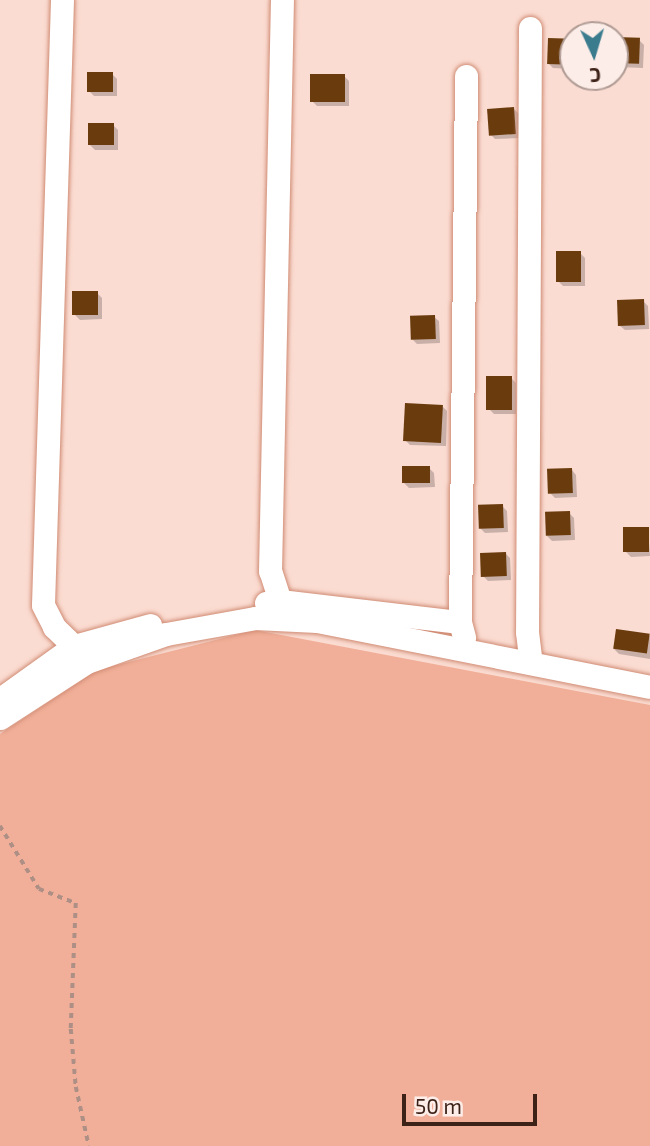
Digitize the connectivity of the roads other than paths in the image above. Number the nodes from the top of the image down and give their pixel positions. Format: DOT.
graph roads {
  1 [pos="62,0"];
  2 [pos="282,0"];
  3 [pos="530,29"];
  4 [pos="466,76"];
  5 [pos="281,601"];
  6 [pos="460,622"];
  7 [pos="74,646"];
  8 [pos="467,650"];
  9 [pos="531,663"];
  10 [pos="650,687"];
  11 [pos="0,699"];
  12 [pos="0,718"];
  1 -- 7 [label="street"];
  2 -- 5 [label="street"];
  3 -- 9 [label="street"];
  4 -- 6 [label="street"];
  5 -- 6 [label="street"];
  5 -- 7 [label="street"];
  6 -- 8 [label="street"];
  7 -- 11 [label="street"];
  8 -- 9 [label="street"];
  8 -- 12 [label="street"];
  9 -- 10 [label="street"];
}
